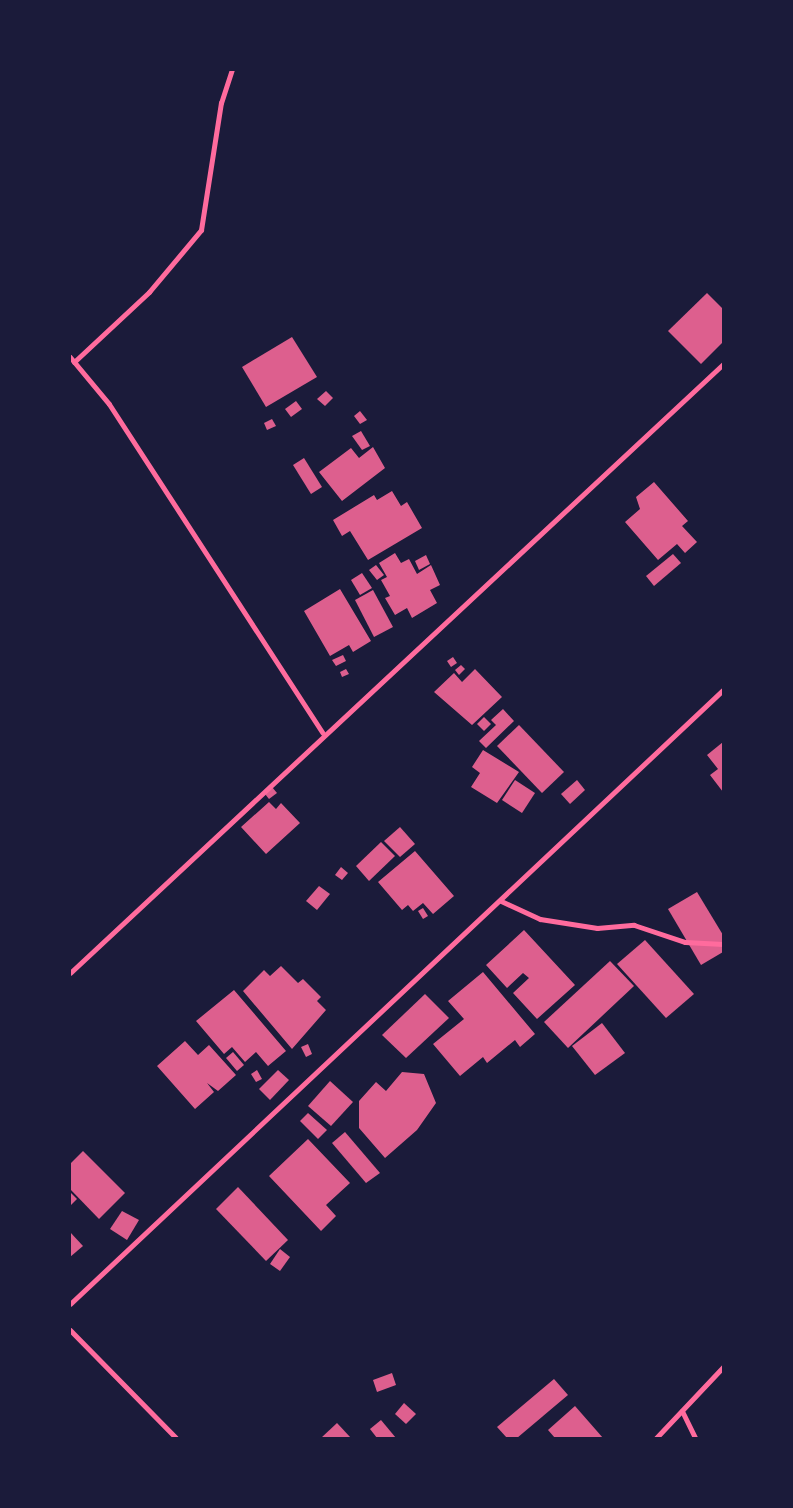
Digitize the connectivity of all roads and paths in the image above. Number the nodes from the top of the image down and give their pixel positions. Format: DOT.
graph roads {
  1 [pos="232,70"];
  2 [pos="70,357"];
  3 [pos="74,362"];
  4 [pos="723,364"];
  5 [pos="723,690"];
  6 [pos="323,734"];
  7 [pos="501,901"];
  8 [pos="723,944"];
  9 [pos="70,973"];
  10 [pos="70,1304"];
  11 [pos="70,1330"];
  12 [pos="723,1367"];
  13 [pos="682,1411"];
  14 [pos="176,1438"];
  15 [pos="656,1438"];
  16 [pos="695,1438"];
  1 -- 3 [label="street"];
  2 -- 3 [label="street"];
  3 -- 6 [label="street"];
  4 -- 6 [label="street"];
  5 -- 7 [label="street"];
  6 -- 9 [label="street"];
  7 -- 8 [label="street"];
  7 -- 10 [label="street"];
  11 -- 14 [label="street"];
  12 -- 13 [label="street"];
  13 -- 15 [label="street"];
  13 -- 16 [label="street"];
}
